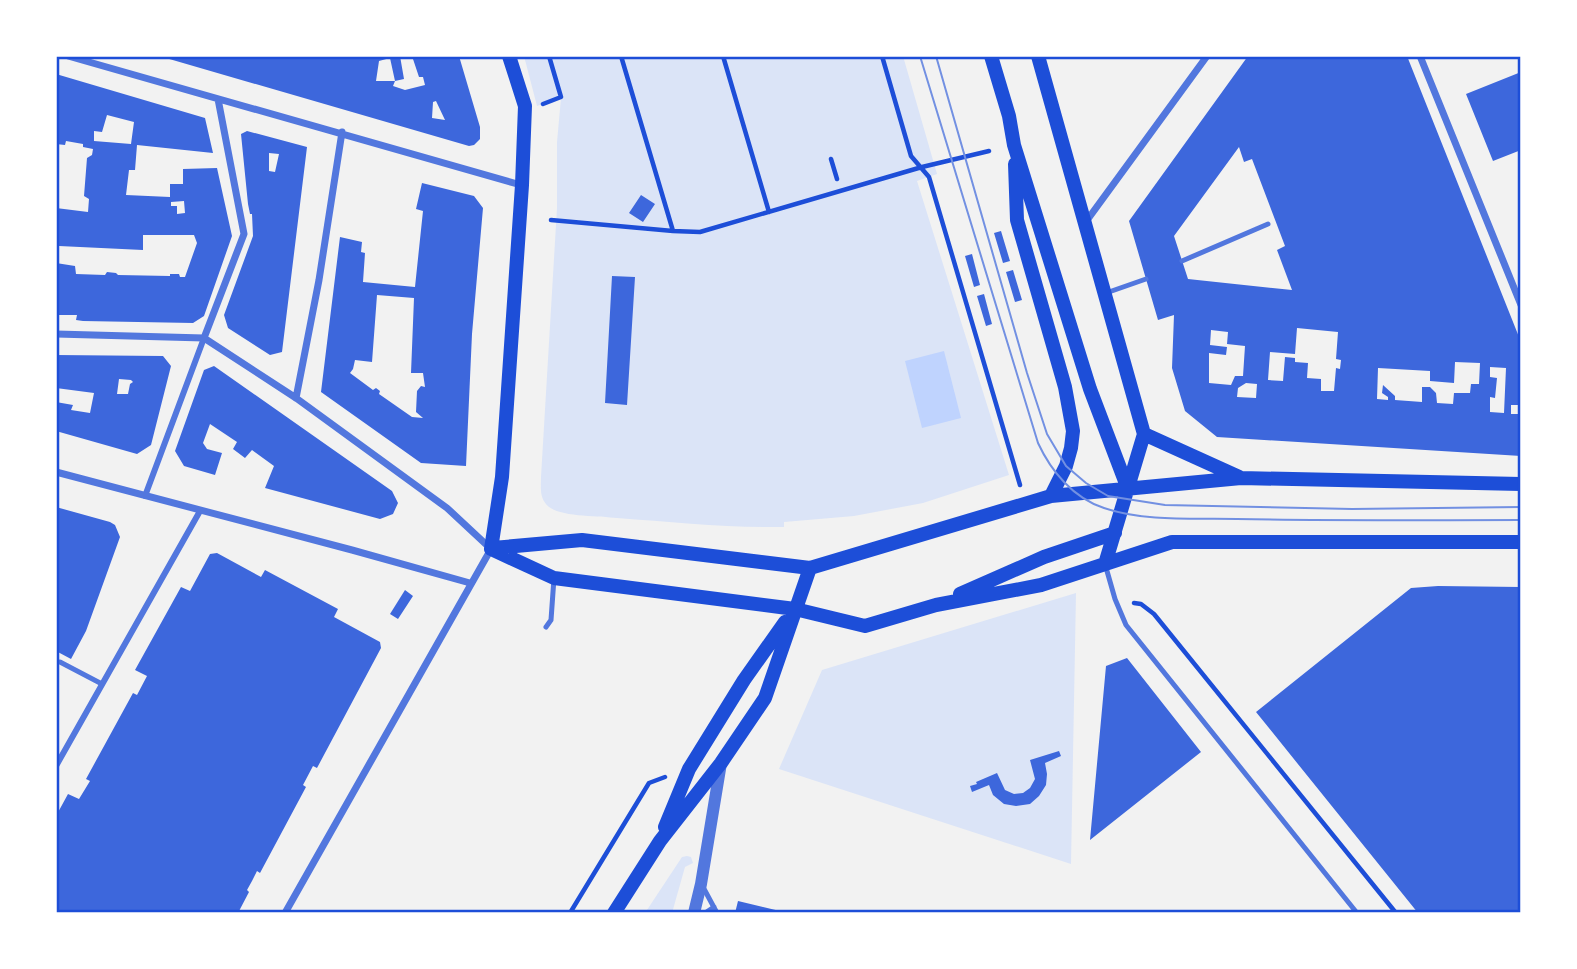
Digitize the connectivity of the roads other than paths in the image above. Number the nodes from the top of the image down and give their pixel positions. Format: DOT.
graph roads {
  1 [pos="68,56"];
  2 [pos="509,56"];
  3 [pos="992,56"];
  4 [pos="1038,56"];
  5 [pos="1206,56"];
  6 [pos="1420,56"];
  7 [pos="218,99"];
  8 [pos="342,132"];
  9 [pos="1014,145"];
  10 [pos="522,185"];
  11 [pos="1085,223"];
  12 [pos="1268,224"];
  13 [pos="1182,261"];
  14 [pos="1146,278"];
  15 [pos="1106,293"];
  16 [pos="1521,305"];
  17 [pos="56,334"];
  18 [pos="204,338"];
  19 [pos="296,398"];
  20 [pos="1144,434"];
  21 [pos="56,472"];
  22 [pos="1241,478"];
  23 [pos="1521,484"];
  24 [pos="1128,489"];
  25 [pos="145,496"];
  26 [pos="1051,496"];
  27 [pos="200,511"];
  28 [pos="1115,533"];
  29 [pos="1521,542"];
  30 [pos="491,549"];
  31 [pos="1105,564"];
  32 [pos="810,568"];
  33 [pos="554,578"];
  34 [pos="470,583"];
  35 [pos="936,605"];
  36 [pos="795,609"];
  37 [pos="546,627"];
  38 [pos="61,662"];
  39 [pos="102,684"];
  40 [pos="721,763"];
  41 [pos="56,765"];
  42 [pos="660,841"];
  43 [pos="701,884"];
  44 [pos="716,910"];
  45 [pos="285,913"];
  46 [pos="614,913"];
  47 [pos="694,913"];
  48 [pos="705,913"];
  49 [pos="1357,913"];
  1 -- 7 [label="street"];
  2 -- 10 [label="main road"];
  3 -- 9 [label="main road"];
  4 -- 11 [label="main road"];
  5 -- 11 [label="street"];
  6 -- 16 [label="street"];
  7 -- 8 [label="street"];
  7 -- 18 [label="street"];
  8 -- 10 [label="street"];
  8 -- 19 [label="street"];
  9 -- 24 [label="main road"];
  9 -- 26 [label="main road"];
  10 -- 30 [label="main road"];
  11 -- 15 [label="main road"];
  12 -- 13 [label="lane"];
  14 -- 15 [label="lane"];
  15 -- 20 [label="main road"];
  17 -- 18 [label="street"];
  18 -- 19 [label="street"];
  18 -- 25 [label="street"];
  19 -- 30 [label="street"];
  20 -- 22 [label="main road"];
  20 -- 24 [label="main road"];
  21 -- 25 [label="street"];
  22 -- 23 [label="main road"];
  22 -- 24 [label="main road"];
  24 -- 26 [label="main road"];
  24 -- 28 [label="main road"];
  25 -- 27 [label="street"];
  26 -- 32 [label="main road"];
  27 -- 34 [label="street"];
  27 -- 39 [label="street"];
  28 -- 31 [label="main road"];
  28 -- 35 [label="main road"];
  29 -- 31 [label="main road"];
  30 -- 32 [label="main road"];
  30 -- 33 [label="main road"];
  30 -- 34 [label="street"];
  31 -- 35 [label="main road"];
  31 -- 49 [label="lane"];
  32 -- 36 [label="main road"];
  33 -- 36 [label="main road"];
  33 -- 37 [label="lane"];
  34 -- 45 [label="street"];
  35 -- 36 [label="main road"];
  36 -- 40 [label="main road"];
  36 -- 42 [label="main road"];
  38 -- 39 [label="lane"];
  39 -- 41 [label="street"];
  40 -- 42 [label="main road"];
  40 -- 43 [label="street"];
  42 -- 46 [label="main road"];
  43 -- 44 [label="lane"];
  43 -- 47 [label="street"];
  44 -- 48 [label="lane"];
}
